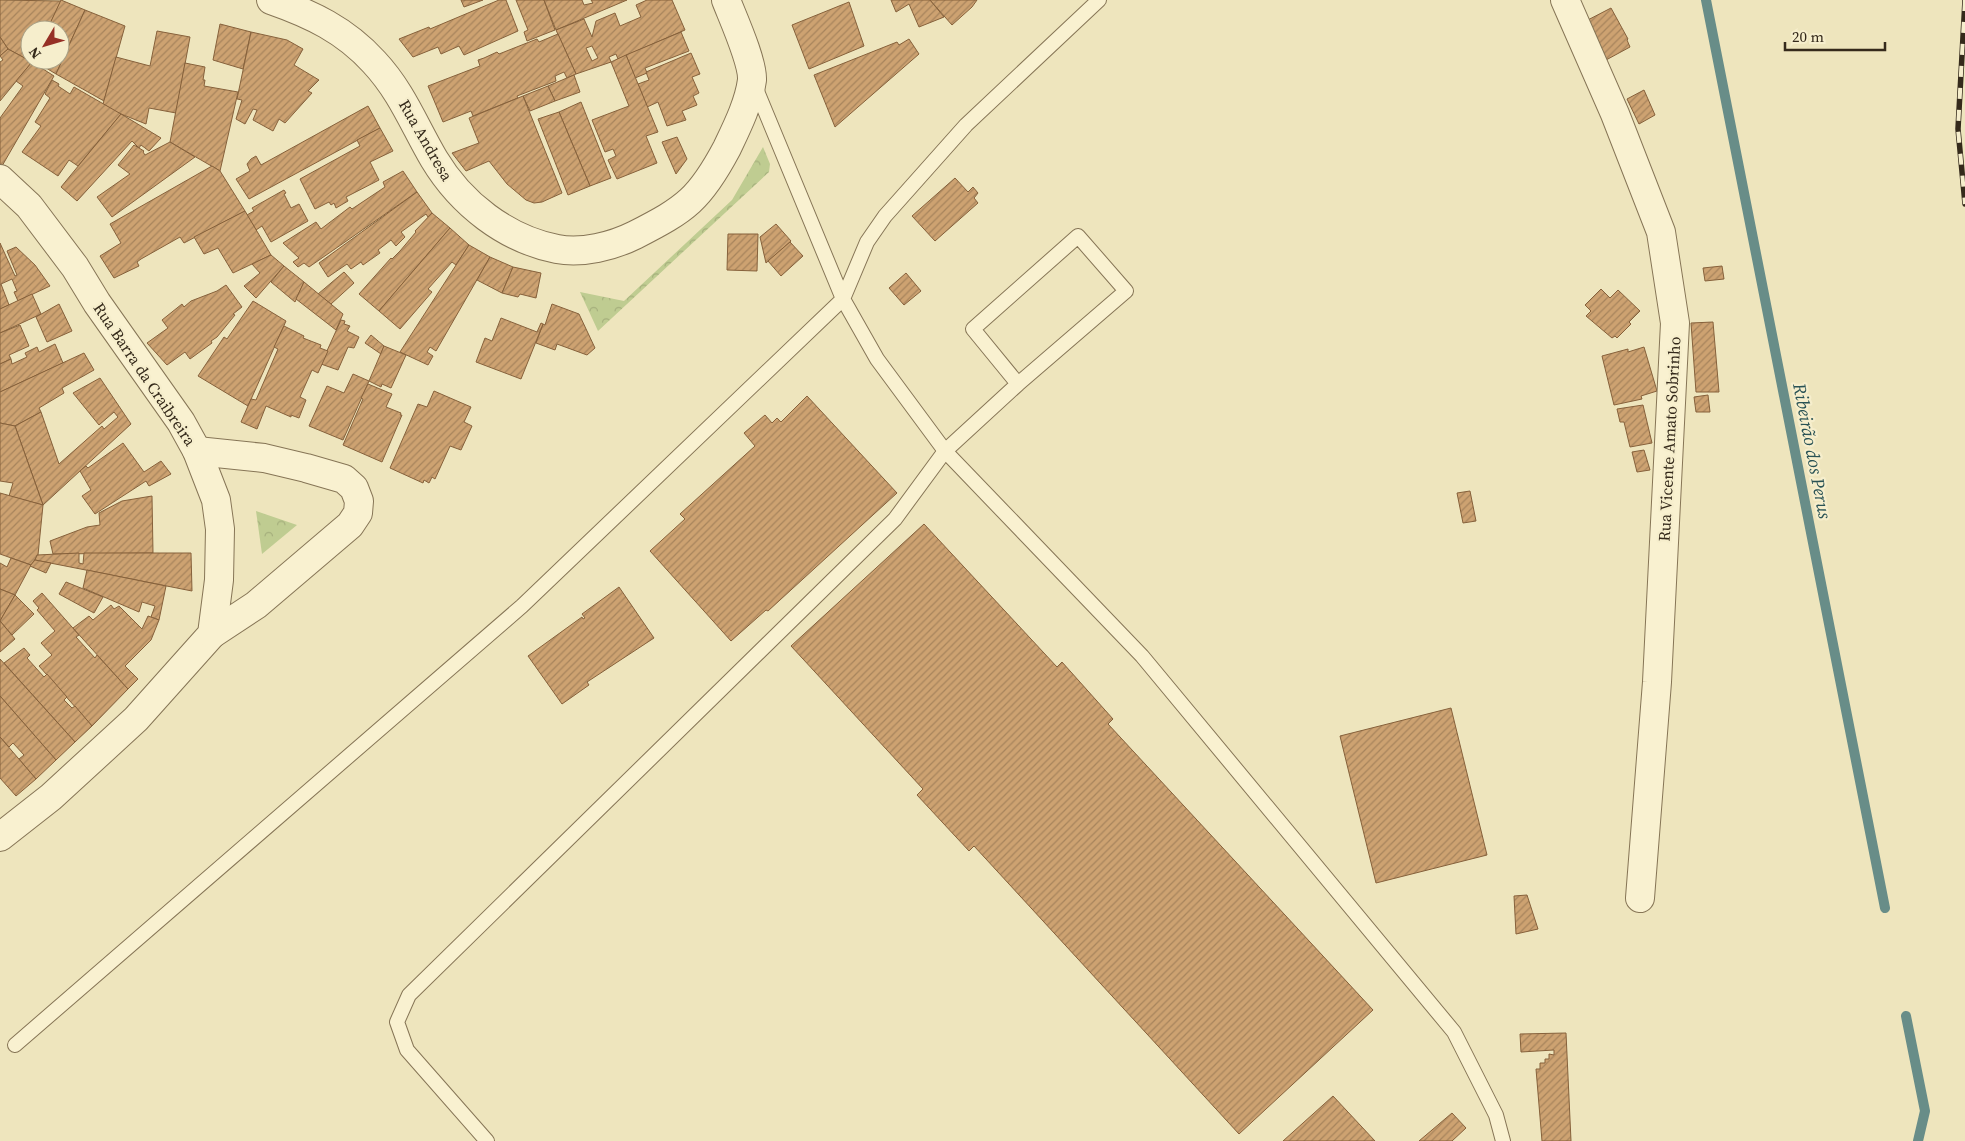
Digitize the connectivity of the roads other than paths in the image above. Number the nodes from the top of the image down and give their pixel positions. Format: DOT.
graph roads {
  1 [pos="271,0"];
  2 [pos="726,0"];
  3 [pos="1099,0"];
  4 [pos="1565,0"];
  5 [pos="752,79"];
  6 [pos="0,179"];
  7 [pos="844,298"];
  8 [pos="1018,384"];
  9 [pos="197,451"];
  10 [pos="945,451"];
  11 [pos="212,634"];
  12 [pos="0,837"];
  13 [pos="1640,898"];
  14 [pos="15,1045"];
  15 [pos="487,1141"];
  16 [pos="1503,1141"];
  1 -- 5 [label="street, Rua Andresa"];
  2 -- 5 [label="street, Rua Andresa"];
  3 -- 7 [label="lane"];
  4 -- 13 [label="street, Rua Vicente Amato Sobrinho"];
  5 -- 7 [label="lane"];
  6 -- 9 [label="street, Rua Barra da Craibreira"];
  7 -- 10 [label="lane"];
  7 -- 14 [label="lane"];
  8 -- 8 [label="lane"];
  8 -- 10 [label="lane"];
  9 -- 11 [label="street, Rua Barra da Craibreira"];
  9 -- 11 [label="street"];
  10 -- 15 [label="lane"];
  10 -- 16 [label="lane"];
  11 -- 12 [label="street"];
}
